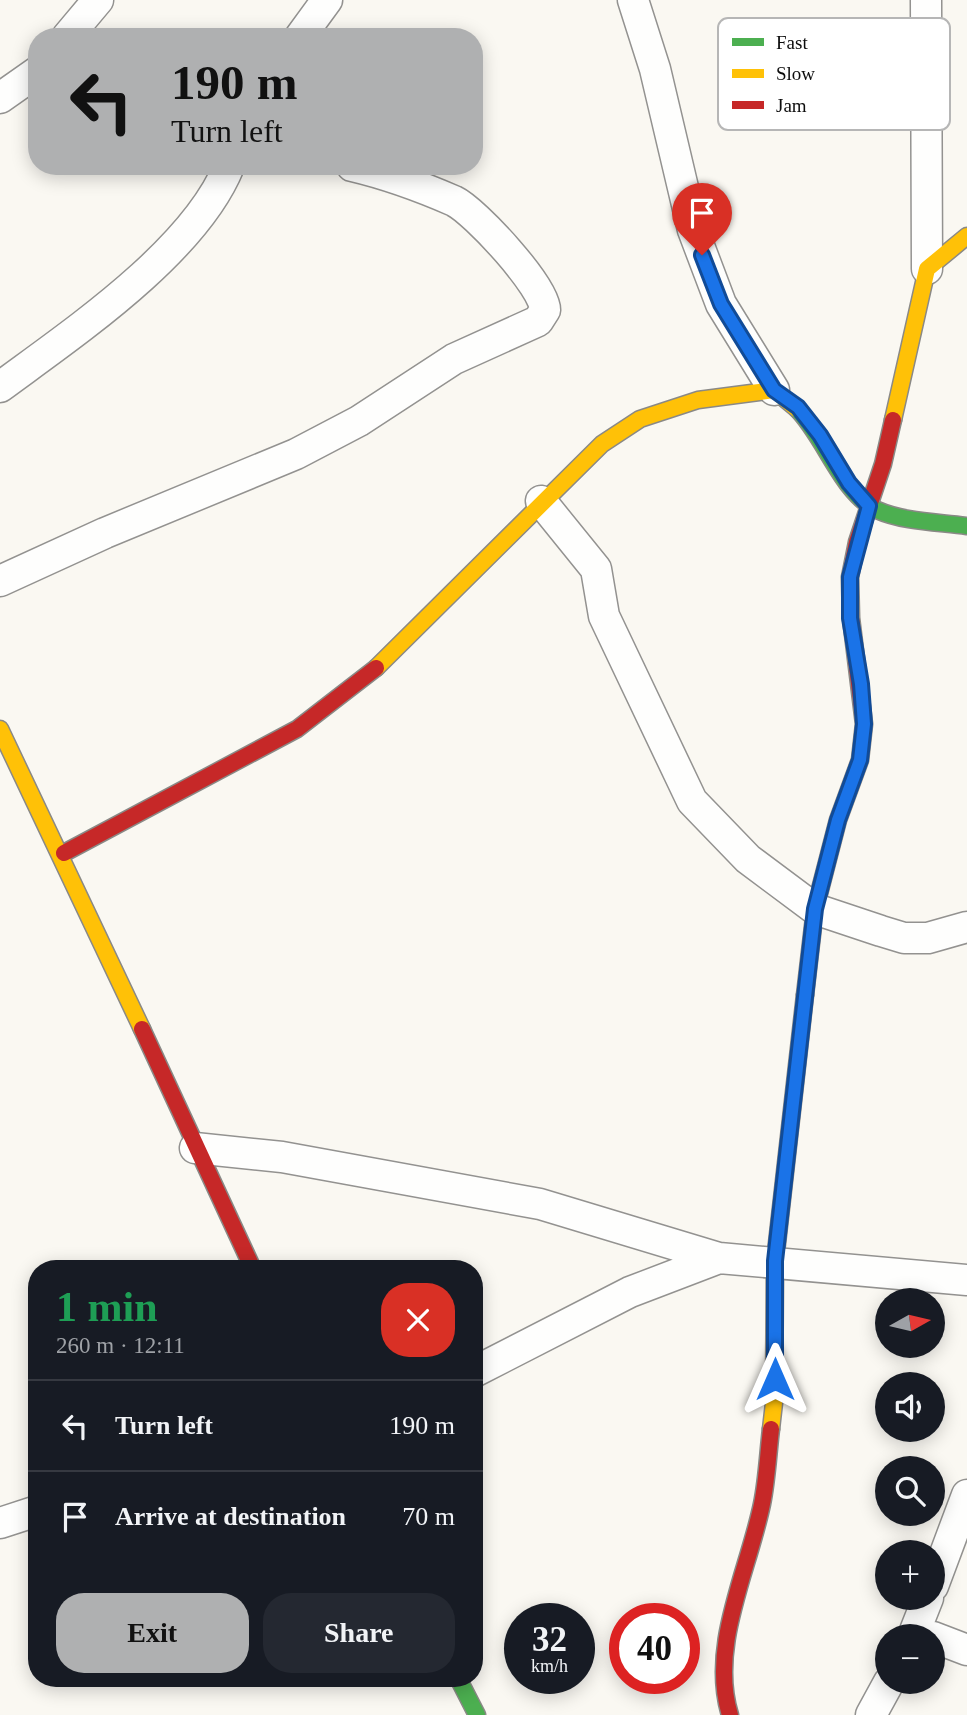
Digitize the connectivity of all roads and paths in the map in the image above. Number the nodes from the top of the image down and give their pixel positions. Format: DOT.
graph roads {
  1 [pos="98,0"];
  2 [pos="327,0"];
  3 [pos="633,0"];
  4 [pos="926,0"];
  5 [pos="926,18"];
  6 [pos="75,28"];
  7 [pos="307,28"];
  8 [pos="28,78"];
  9 [pos="0,98"];
  10 [pos="926,130"];
  11 [pos="224,175"];
  12 [pos="378,175"];
  13 [pos="967,236"];
  14 [pos="927,269"];
  15 [pos="0,387"];
  16 [pos="774,390"];
  17 [pos="541,501"];
  18 [pos="869,506"];
  19 [pos="967,526"];
  20 [pos="0,581"];
  21 [pos="0,729"];
  22 [pos="64,853"];
  23 [pos="815,909"];
  24 [pos="967,927"];
  25 [pos="195,1148"];
  26 [pos="719,1258"];
  27 [pos="249,1260"];
  28 [pos="775,1261"];
  29 [pos="967,1280"];
  30 [pos="483,1367"];
  31 [pos="967,1495"];
  32 [pos="28,1514"];
  33 [pos="0,1523"];
  34 [pos="945,1554"];
  35 [pos="945,1642"];
  36 [pos="967,1650"];
  37 [pos="463,1687"];
  38 [pos="882,1694"];
  39 [pos="477,1715"];
  40 [pos="730,1715"];
  41 [pos="871,1715"];
  1 -- 6 [label="street"];
  2 -- 7 [label="street"];
  3 -- 16 [label="street"];
  4 -- 5 [label="street"];
  8 -- 9 [label="street"];
  10 -- 14 [label="street"];
  11 -- 15 [label="street"];
  12 -- 20 [label="street"];
  13 -- 14 [label="street"];
  14 -- 18 [label="street"];
  16 -- 17 [label="street"];
  16 -- 18 [label="street"];
  17 -- 22 [label="street"];
  17 -- 23 [label="street"];
  18 -- 19 [label="street"];
  18 -- 23 [label="street"];
  21 -- 22 [label="street"];
  22 -- 25 [label="street"];
  23 -- 24 [label="street"];
  23 -- 28 [label="street"];
  25 -- 26 [label="street"];
  25 -- 27 [label="street"];
  26 -- 28 [label="street"];
  26 -- 30 [label="street"];
  28 -- 29 [label="street"];
  28 -- 40 [label="street"];
  31 -- 34 [label="street"];
  32 -- 33 [label="street"];
  35 -- 36 [label="street"];
  37 -- 39 [label="street"];
  38 -- 41 [label="street"];
}
